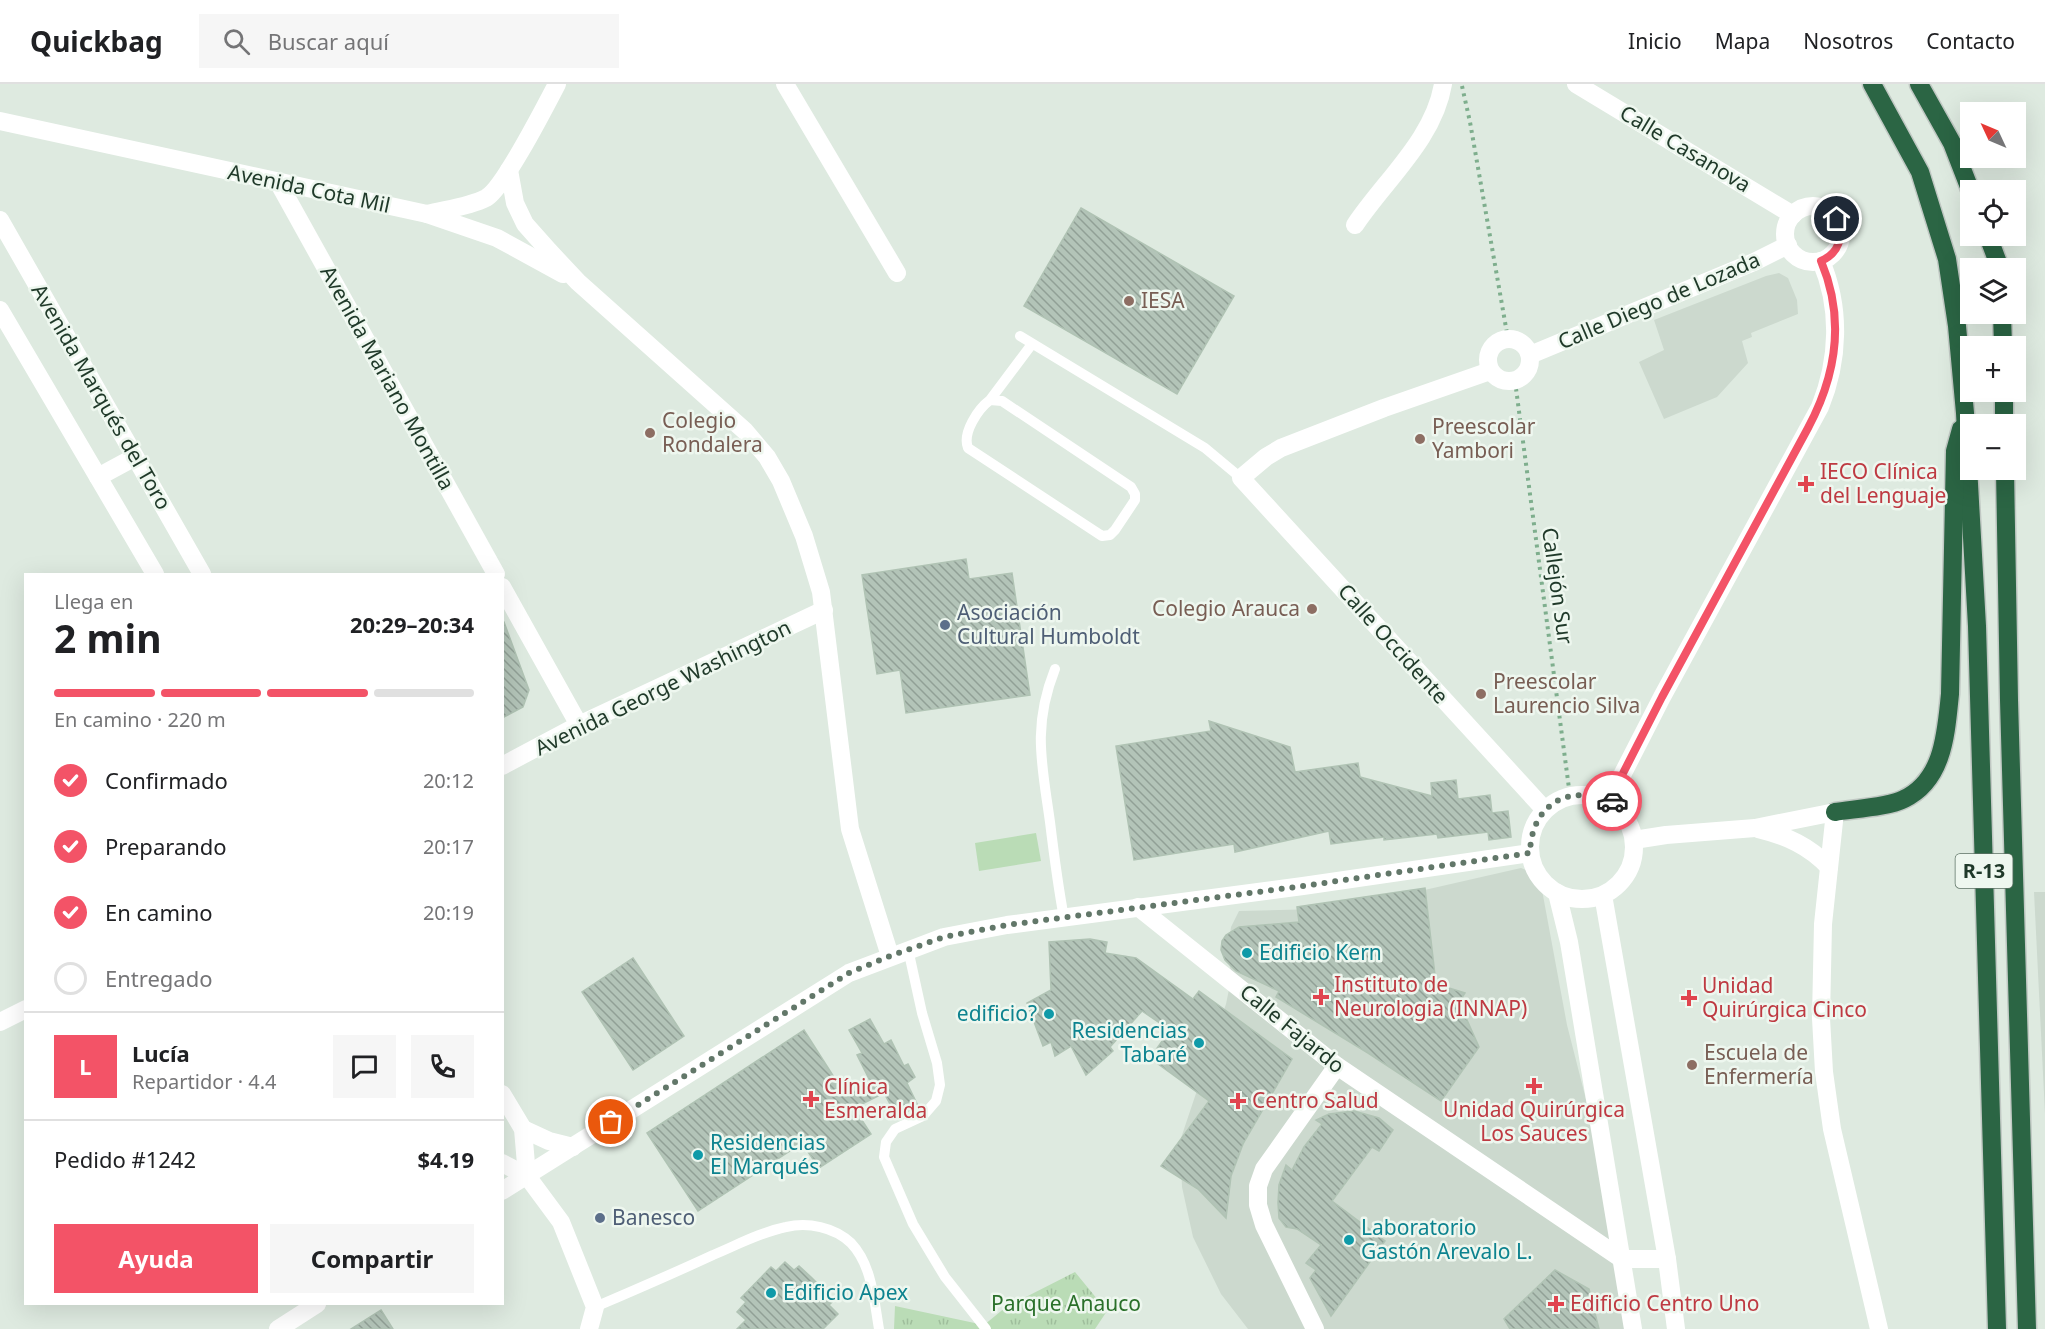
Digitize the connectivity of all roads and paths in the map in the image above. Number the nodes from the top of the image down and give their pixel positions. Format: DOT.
graph roads {
  1 [pos="557,84"];
  2 [pos="785,84"];
  3 [pos="1443,84"];
  4 [pos="1462,84"];
  5 [pos="1576,84"];
  6 [pos="1872,84"];
  7 [pos="1919,84"];
  8 [pos="0,121"];
  9 [pos="509,170"];
  10 [pos="1966,180"];
  11 [pos="278,182"];
  12 [pos="427,214"];
  13 [pos="1793,215"];
  14 [pos="0,219"];
  15 [pos="1355,225"];
  16 [pos="1788,245"];
  17 [pos="1821,261"];
  18 [pos="897,273"];
  19 [pos="578,282"];
  20 [pos="0,310"];
  21 [pos="1020,336"];
  22 [pos="1508,339"];
  23 [pos="1032,344"];
  24 [pos="1530,355"];
  25 [pos="1490,370"];
  26 [pos="1515,381"];
  27 [pos="990,400"];
  28 [pos="1965,413"];
  29 [pos="135,457"];
  30 [pos="98,477"];
  31 [pos="1241,478"];
  32 [pos="2005,480"];
  33 [pos="154,573"];
  34 [pos="201,573"];
  35 [pos="495,573"];
  36 [pos="504,591"];
  37 [pos="824,610"];
  38 [pos="1055,669"];
  39 [pos="579,725"];
  40 [pos="504,765"];
  41 [pos="1570,796"];
  42 [pos="1611,802"];
  43 [pos="1545,810"];
  44 [pos="1835,812"];
  45 [pos="1755,828"];
  46 [pos="1635,840"];
  47 [pos="1530,853"];
  48 [pos="1829,867"];
  49 [pos="1557,893"];
  50 [pos="1603,895"];
  51 [pos="1138,907"];
  52 [pos="1064,918"];
  53 [pos="899,952"];
  54 [pos="24,1010"];
  55 [pos="0,1022"];
  56 [pos="1337,1066"];
  57 [pos="504,1097"];
  58 [pos="523,1129"];
  59 [pos="573,1147"];
  60 [pos="504,1164"];
  61 [pos="527,1176"];
  62 [pos="504,1190"];
  63 [pos="1622,1259"];
  64 [pos="1667,1259"];
  65 [pos="315,1305"];
  66 [pos="595,1307"];
  67 [pos="278,1329"];
  68 [pos="589,1329"];
  69 [pos="879,1329"];
  70 [pos="986,1329"];
  71 [pos="1315,1329"];
  72 [pos="1633,1329"];
  73 [pos="1676,1329"];
  74 [pos="1879,1329"];
  75 [pos="1997,1329"];
  76 [pos="2028,1329"];
  1 -- 9 [label="street, Avenida Cota Mil"];
  2 -- 18 [label="street"];
  3 -- 15 [label="street"];
  4 -- 22 [label="path"];
  5 -- 13 [label="street, Calle Casanova"];
  6 -- 28 [label="highway, R-13"];
  7 -- 10 [label="highway"];
  8 -- 11 [label="street, Avenida Cota Mil"];
  9 -- 12 [label="street, Avenida Cota Mil"];
  9 -- 19 [label="street"];
  11 -- 12 [label="street, Avenida Cota Mil"];
  11 -- 35 [label="street, Avenida Mariano Montilla"];
  12 -- 19 [label="street"];
  13 -- 16 [label="street"];
  13 -- 17 [label="street"];
  14 -- 29 [label="street, Avenida Marqués del Toro"];
  16 -- 17 [label="street"];
  16 -- 24 [label="street, Calle Diego de Lozada"];
  17 -- 42 [label="street"];
  19 -- 37 [label="street"];
  20 -- 30 [label="street, Avenida Marqués del Toro"];
  21 -- 23 [label="lane"];
  22 -- 24 [label="street"];
  22 -- 25 [label="street"];
  23 -- 27 [label="lane"];
  23 -- 31 [label="lane"];
  24 -- 26 [label="street"];
  25 -- 26 [label="street"];
  25 -- 31 [label="street"];
  26 -- 41 [label="path, Callejón Sur"];
  27 -- 27 [label="lane"];
  28 -- 44 [label="highway"];
  28 -- 75 [label="highway, R-13"];
  29 -- 30 [label="street"];
  29 -- 34 [label="street, Avenida Marqués del Toro"];
  30 -- 33 [label="street, Avenida Marqués del Toro"];
  31 -- 43 [label="street, Calle Occidente"];
  32 -- 76 [label="highway, R-13"];
  36 -- 39 [label="street"];
  37 -- 39 [label="street, Avenida George Washington"];
  37 -- 53 [label="street"];
  38 -- 52 [label="lane"];
  39 -- 40 [label="street, Avenida George Washington"];
  41 -- 42 [label="street"];
  41 -- 43 [label="street"];
  42 -- 46 [label="street"];
  43 -- 47 [label="street"];
  44 -- 45 [label="street"];
  44 -- 48 [label="street"];
  45 -- 46 [label="street"];
  45 -- 48 [label="street"];
  46 -- 50 [label="street"];
  47 -- 49 [label="street"];
  47 -- 51 [label="street"];
  48 -- 74 [label="street"];
  49 -- 50 [label="street"];
  49 -- 63 [label="street"];
  50 -- 64 [label="street"];
  51 -- 52 [label="street"];
  51 -- 56 [label="street, Calle Fajardo"];
  52 -- 53 [label="street"];
  53 -- 59 [label="street"];
  53 -- 70 [label="lane"];
  54 -- 55 [label="street"];
  56 -- 63 [label="street, Calle Fajardo"];
  56 -- 71 [label="street"];
  57 -- 58 [label="street"];
  58 -- 59 [label="street"];
  58 -- 61 [label="street"];
  59 -- 61 [label="street"];
  60 -- 61 [label="street"];
  61 -- 62 [label="street"];
  61 -- 66 [label="street"];
  63 -- 64 [label="street"];
  63 -- 72 [label="street"];
  64 -- 73 [label="street"];
  65 -- 67 [label="street"];
  66 -- 68 [label="street"];
  66 -- 69 [label="lane"];
}
